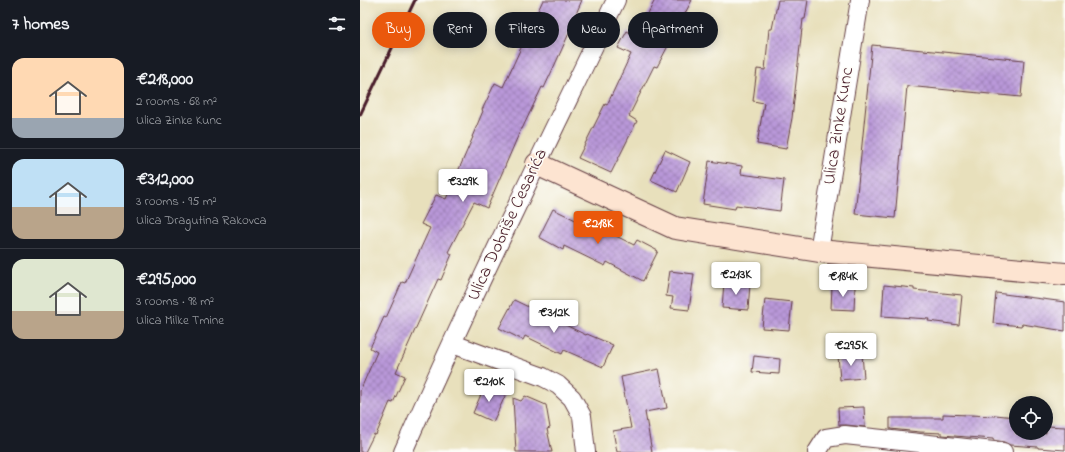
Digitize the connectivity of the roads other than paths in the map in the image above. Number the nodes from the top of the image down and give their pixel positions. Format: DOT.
graph roads {
  1 [pos="616,0"];
  2 [pos="860,0"];
  3 [pos="537,164"];
  4 [pos="819,251"];
  5 [pos="1065,274"];
  6 [pos="453,344"];
  7 [pos="822,445"];
  8 [pos="403,452"];
  9 [pos="586,452"];
  10 [pos="1003,452"];
  1 -- 3 [label="street, Ulica Dobriše Cesarića"];
  2 -- 4 [label="street, Ulica Zinke Kunc"];
  3 -- 4 [label="street"];
  3 -- 6 [label="street, Ulica Dobriše Cesarića"];
  4 -- 5 [label="street"];
  6 -- 8 [label="street, Ulica Dobriše Cesarića"];
  6 -- 9 [label="street"];
  7 -- 10 [label="street"];
}
